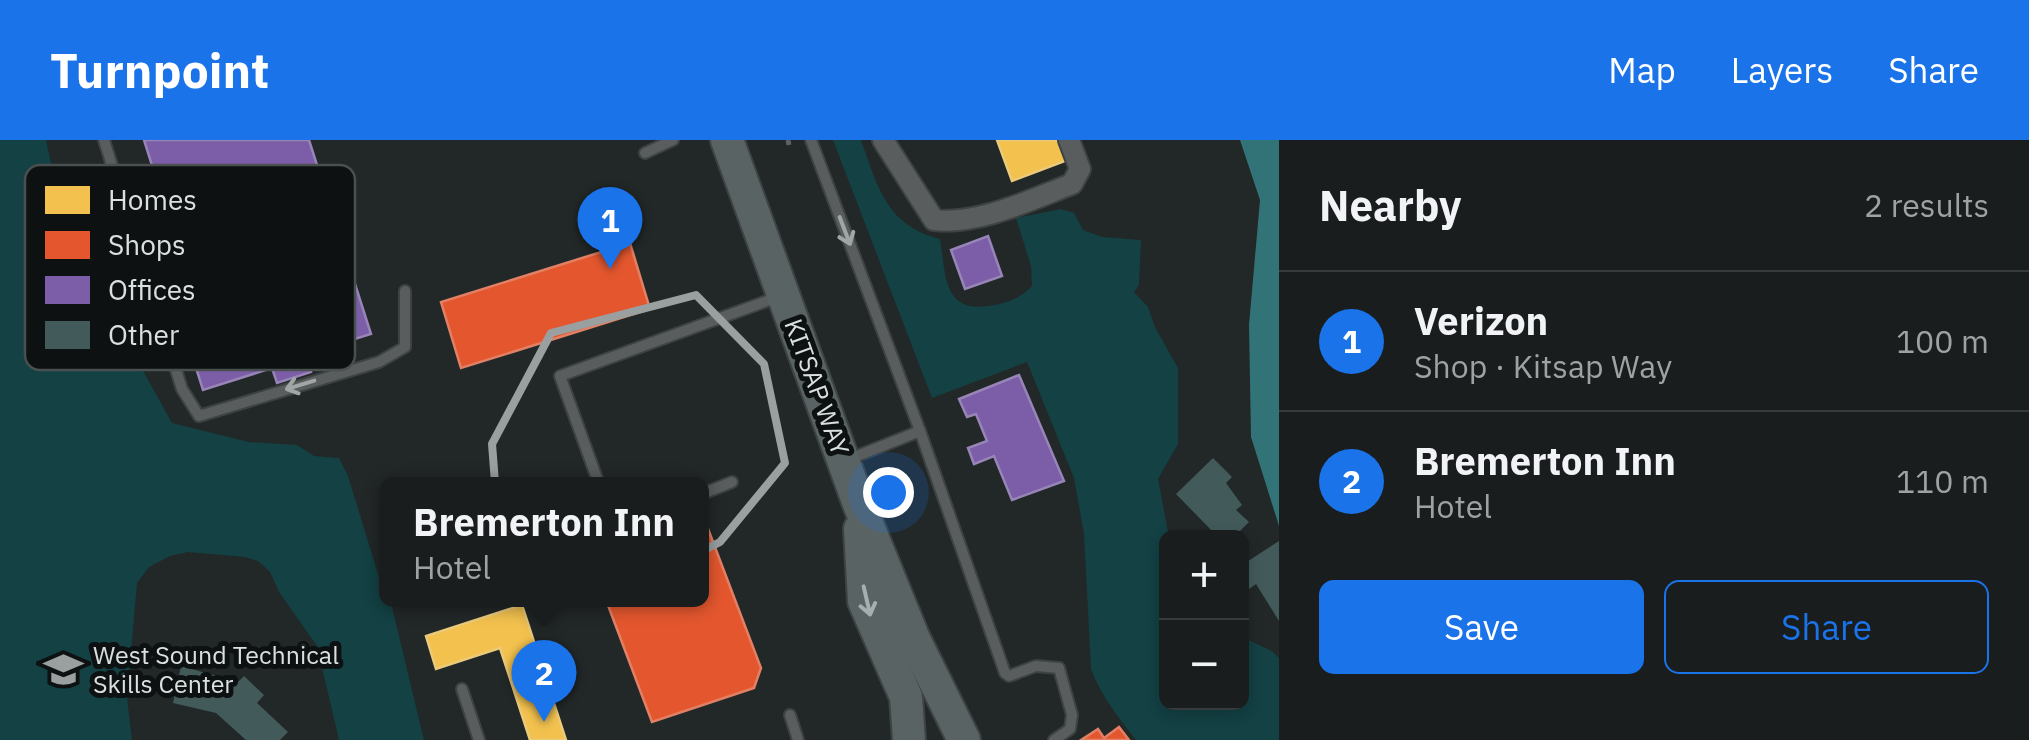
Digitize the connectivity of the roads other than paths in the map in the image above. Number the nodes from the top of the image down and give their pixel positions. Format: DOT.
graph roads {
  1 [pos="104,140"];
  2 [pos="673,140"];
  3 [pos="811,140"];
  4 [pos="883,140"];
  5 [pos="1069,140"];
  6 [pos="732,142"];
  7 [pos="645,153"];
  8 [pos="112,165"];
  9 [pos="405,291"];
  10 [pos="783,295"];
  11 [pos="355,369"];
  12 [pos="176,370"];
  13 [pos="352,370"];
  14 [pos="920,431"];
  15 [pos="844,461"];
  16 [pos="597,477"];
  17 [pos="732,482"];
  18 [pos="709,491"];
  19 [pos="859,504"];
  20 [pos="462,689"];
  21 [pos="790,715"];
  22 [pos="478,740"];
  23 [pos="798,740"];
  24 [pos="909,740"];
  25 [pos="964,740"];
  26 [pos="1054,740"];
  8 -- 1 [label="lane, one-way"];
  2 -- 7 [label="lane"];
  3 -- 14 [label="lane, one-way"];
  4 -- 5 [label="street"];
  6 -- 10 [label="main road, KITSAP WAY"];
  9 -- 11 [label="lane, one-way"];
  10 -- 15 [label="main road, KITSAP WAY"];
  10 -- 16 [label="lane"];
  13 -- 12 [label="lane, one-way"];
  14 -- 15 [label="lane"];
  14 -- 26 [label="lane"];
  15 -- 19 [label="main road, KITSAP WAY"];
  17 -- 18 [label="lane"];
  19 -- 24 [label="main road, one-way"];
  19 -- 25 [label="main road, KITSAP WAY"];
  20 -- 22 [label="lane"];
  21 -- 23 [label="lane"];
}
